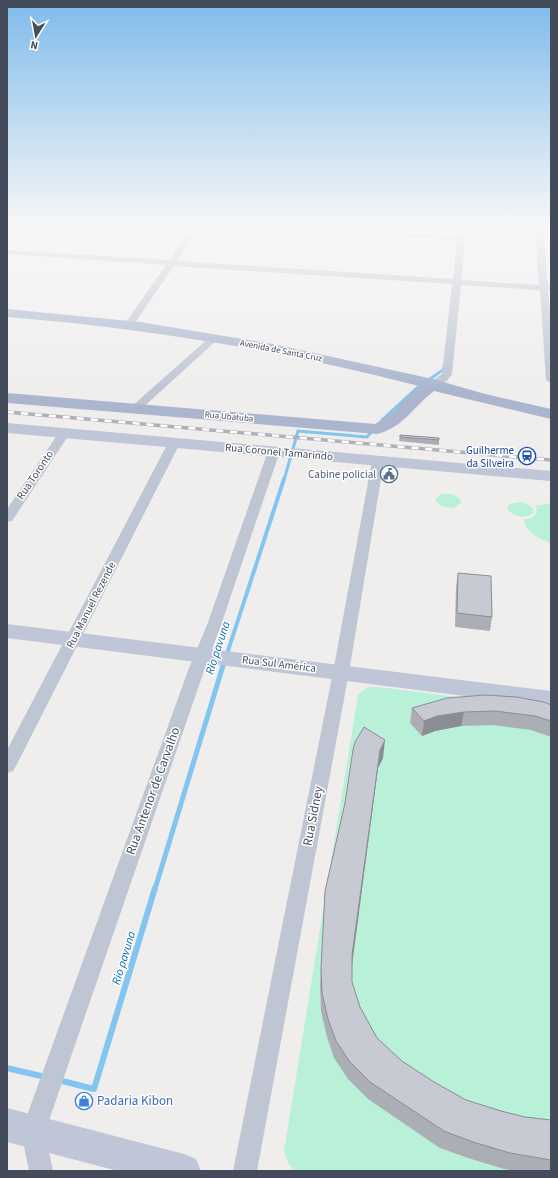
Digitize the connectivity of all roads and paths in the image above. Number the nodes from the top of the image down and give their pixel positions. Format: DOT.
graph roads {
  1 [pos="159,280"];
  2 [pos="438,280"];
  3 [pos="454,281"];
  4 [pos="547,288"];
  5 [pos="7,313"];
  6 [pos="128,325"];
  7 [pos="214,338"];
  8 [pos="551,380"];
  9 [pos="433,384"];
  10 [pos="7,398"];
  11 [pos="135,410"];
  12 [pos="551,414"];
  13 [pos="7,428"];
  14 [pos="64,433"];
  15 [pos="174,443"];
  16 [pos="274,451"];
  17 [pos="378,461"];
  18 [pos="551,476"];
  19 [pos="7,518"];
  20 [pos="7,631"];
  21 [pos="74,639"];
  22 [pos="202,654"];
  23 [pos="341,672"];
  24 [pos="551,699"];
  25 [pos="7,766"];
  26 [pos="20,1128"];
  27 [pos="41,1171"];
  28 [pos="184,1171"];
  29 [pos="246,1171"];
  1 -- 6 [label="street"];
  2 -- 3 [label="street"];
  3 -- 4 [label="street"];
  3 -- 9 [label="street"];
  4 -- 8 [label="street"];
  5 -- 6 [label="main road, Avenida de Santa Cruz"];
  6 -- 7 [label="main road, Avenida de Santa Cruz"];
  7 -- 9 [label="main road, Avenida de Santa Cruz"];
  7 -- 11 [label="street"];
  9 -- 11 [label="main road, Rua Ubatuba"];
  9 -- 12 [label="main road, Avenida de Santa Cruz"];
  10 -- 11 [label="main road, Rua Ubatuba"];
  13 -- 14 [label="main road, Rua Coronel Tamarindo"];
  14 -- 15 [label="main road, Rua Coronel Tamarindo"];
  14 -- 19 [label="street, Rua Toronto"];
  15 -- 16 [label="main road, Rua Coronel Tamarindo"];
  15 -- 21 [label="street, Rua Manuel Rezende"];
  16 -- 17 [label="main road, Rua Coronel Tamarindo"];
  16 -- 22 [label="street, Rua Antenor de Carvalho"];
  17 -- 18 [label="main road, Rua Coronel Tamarindo"];
  17 -- 23 [label="street, Rua Sidney"];
  20 -- 21 [label="main road, Rua Sul América"];
  21 -- 22 [label="main road, Rua Sul América"];
  21 -- 25 [label="street, Rua Manuel Rezende"];
  22 -- 23 [label="main road, Rua Sul América"];
  22 -- 26 [label="street, Rua Antenor de Carvalho"];
  23 -- 24 [label="main road, Rua Sul América"];
  23 -- 29 [label="street, Rua Sidney"];
  26 -- 27 [label="street"];
  26 -- 28 [label="main road"];
}
